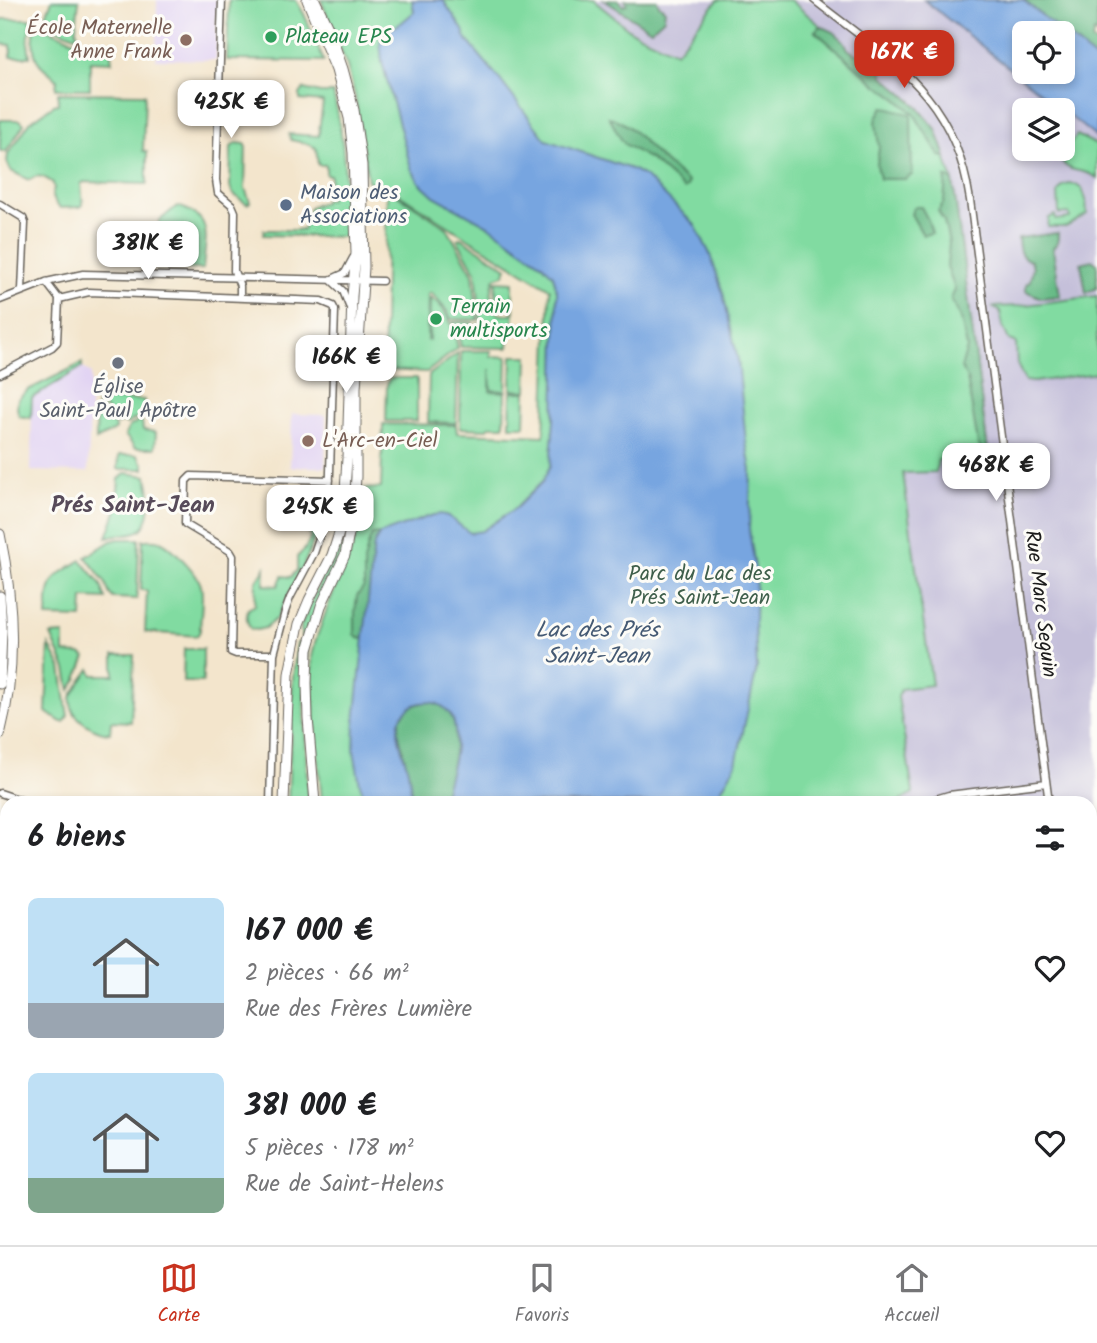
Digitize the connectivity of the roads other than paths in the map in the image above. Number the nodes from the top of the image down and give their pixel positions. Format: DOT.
graph roads {
  1 [pos="222,0"];
  2 [pos="307,0"];
  3 [pos="315,0"];
  4 [pos="814,0"];
  5 [pos="0,204"];
  6 [pos="356,253"];
  7 [pos="236,278"];
  8 [pos="331,280"];
  9 [pos="358,281"];
  10 [pos="382,281"];
  11 [pos="46,282"];
  12 [pos="22,290"];
  13 [pos="240,298"];
  14 [pos="59,299"];
  15 [pos="0,300"];
  16 [pos="352,313"];
  17 [pos="0,374"];
  18 [pos="330,480"];
  19 [pos="330,489"];
  20 [pos="346,491"];
  21 [pos="0,534"];
  22 [pos="0,596"];
  23 [pos="274,654"];
  24 [pos="1,659"];
  25 [pos="0,684"];
  26 [pos="2,718"];
  27 [pos="0,731"];
  28 [pos="1046,783"];
  29 [pos="270,796"];
  30 [pos="284,796"];
  31 [pos="313,796"];
  32 [pos="946,796"];
  33 [pos="1048,796"];
  1 -- 7 [label="street"];
  2 -- 6 [label="main road"];
  3 -- 9 [label="main road"];
  4 -- 28 [label="street, Rue Marc Seguin"];
  5 -- 12 [label="street"];
  6 -- 8 [label="street"];
  6 -- 9 [label="main road"];
  7 -- 8 [label="street"];
  7 -- 11 [label="street"];
  7 -- 13 [label="street"];
  8 -- 9 [label="street"];
  8 -- 16 [label="street"];
  9 -- 10 [label="street"];
  9 -- 16 [label="main road"];
  9 -- 31 [label="main road"];
  11 -- 12 [label="street"];
  11 -- 14 [label="street"];
  12 -- 15 [label="street"];
  13 -- 14 [label="street"];
  13 -- 18 [label="street"];
  14 -- 17 [label="street"];
  16 -- 20 [label="main road"];
  18 -- 19 [label="street"];
  18 -- 23 [label="street"];
  19 -- 20 [label="street"];
  19 -- 23 [label="street"];
  20 -- 30 [label="main road"];
  21 -- 26 [label="main road"];
  22 -- 24 [label="main road"];
  23 -- 29 [label="street"];
  24 -- 25 [label="main road"];
  26 -- 27 [label="main road"];
  28 -- 32 [label="street"];
  28 -- 33 [label="street, Rue Marc Seguin"];
}
